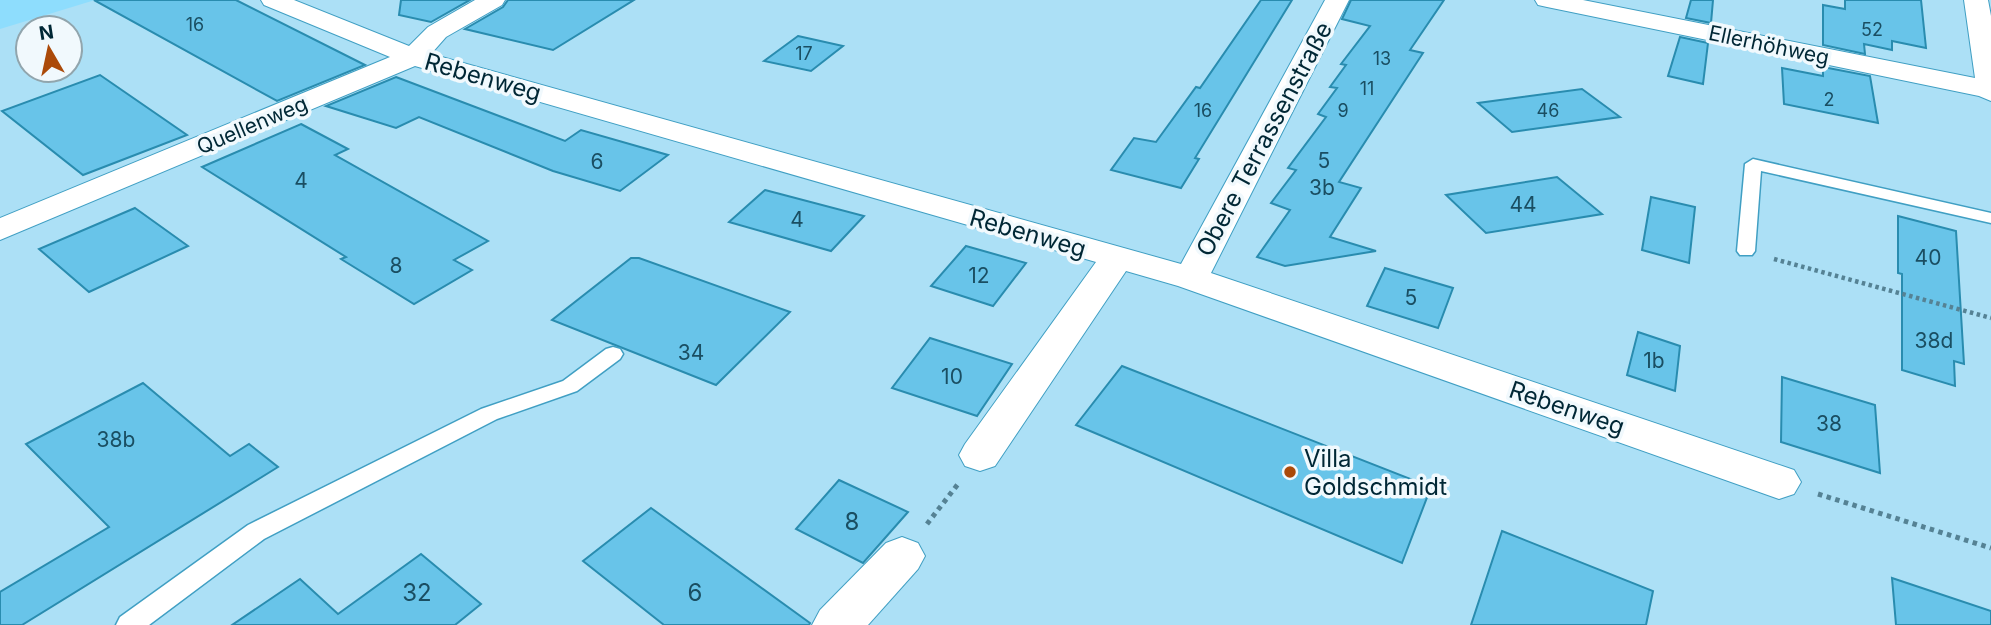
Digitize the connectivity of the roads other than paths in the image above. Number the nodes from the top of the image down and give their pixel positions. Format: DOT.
graph roads {
  1 [pos="273,0"];
  2 [pos="493,0"];
  3 [pos="1337,0"];
  4 [pos="1547,0"];
  5 [pos="1976,0"];
  6 [pos="413,57"];
  7 [pos="1991,91"];
  8 [pos="1991,218"];
  9 [pos="0,230"];
  10 [pos="1746,251"];
  11 [pos="1117,258"];
  12 [pos="1191,278"];
  13 [pos="614,354"];
  14 [pos="980,455"];
  15 [pos="1779,482"];
  16 [pos="902,556"];
  17 [pos="129,625"];
  18 [pos="837,625"];
  1 -- 6 [label="street, Rebenweg"];
  2 -- 6 [label="street, Quellenweg"];
  3 -- 12 [label="street, Obere Terrassenstraße"];
  4 -- 7 [label="street, Ellerhöhweg"];
  5 -- 7 [label="street"];
  6 -- 9 [label="street, Quellenweg"];
  6 -- 11 [label="street, Rebenweg"];
  8 -- 10 [label="lane"];
  11 -- 12 [label="street, Rebenweg"];
  11 -- 14 [label="street"];
  12 -- 15 [label="street, Rebenweg"];
  13 -- 17 [label="lane"];
  16 -- 18 [label="street"];
}
